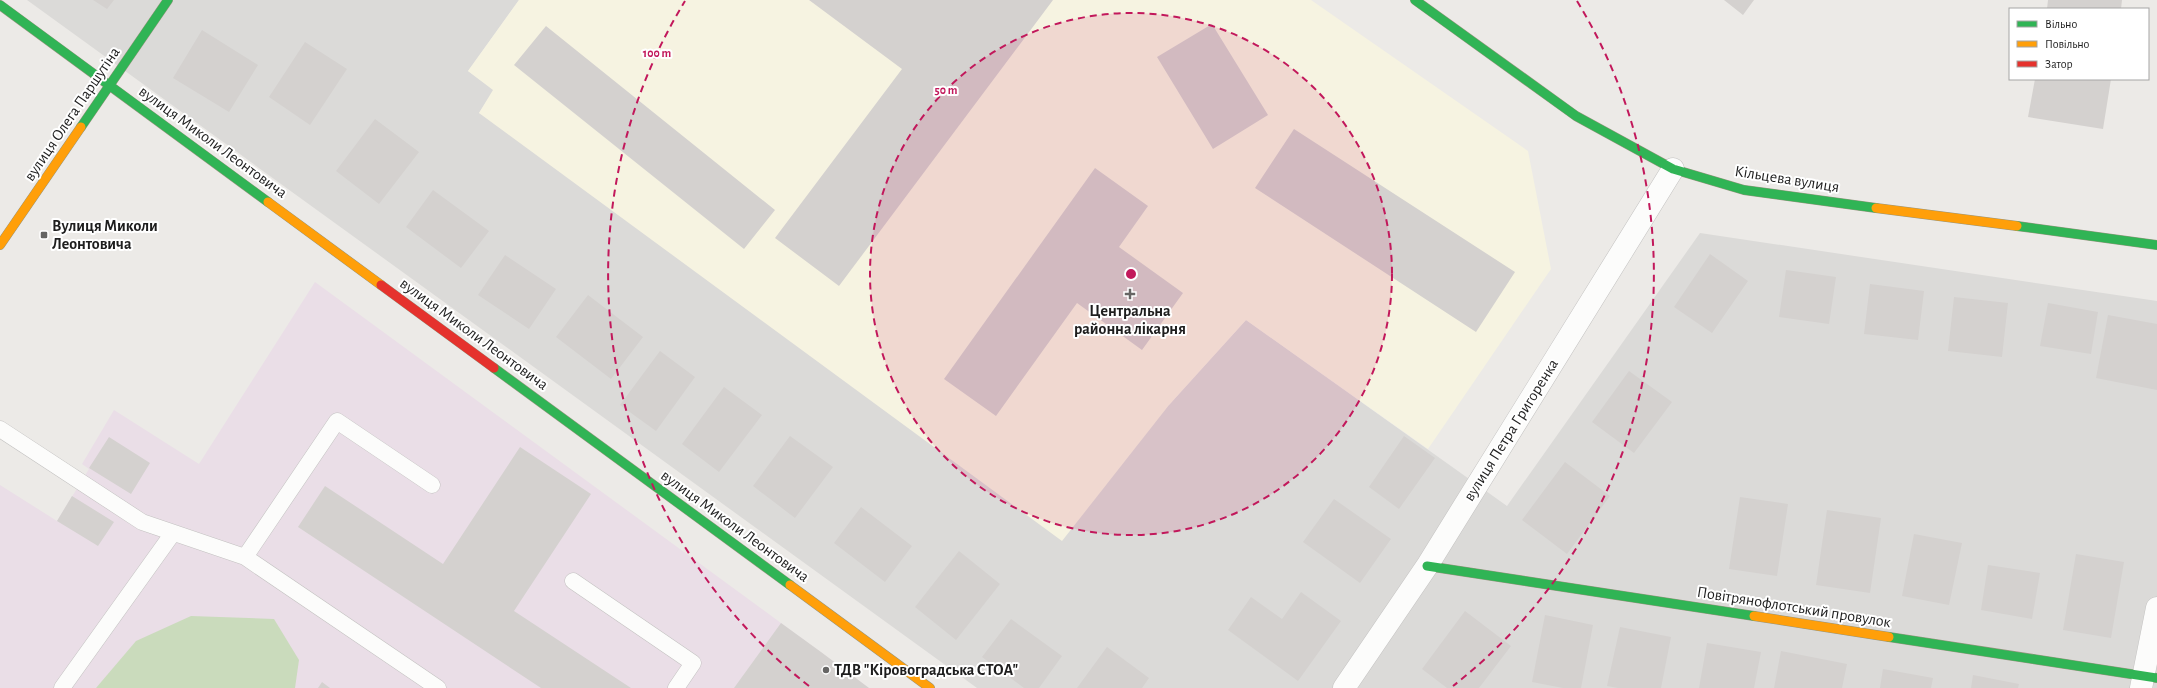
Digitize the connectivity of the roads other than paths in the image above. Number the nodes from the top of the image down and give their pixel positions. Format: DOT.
graph roads {
  1 [pos="168,0"];
  2 [pos="1415,0"];
  3 [pos="0,5"];
  4 [pos="110,85"];
  5 [pos="1673,169"];
  6 [pos="0,245"];
  7 [pos="2157,245"];
  8 [pos="0,429"];
  9 [pos="432,485"];
  10 [pos="173,532"];
  11 [pos="245,557"];
  12 [pos="1427,566"];
  13 [pos="573,582"];
  14 [pos="2157,608"];
  15 [pos="2147,681"];
  16 [pos="62,688"];
  17 [pos="438,688"];
  18 [pos="676,688"];
  19 [pos="930,688"];
  20 [pos="1344,688"];
  1 -- 4 [label="street, вулиця Олега Паршутіна"];
  2 -- 5 [label="street, Кільцева вулиця"];
  3 -- 4 [label="street, вулиця Миколи Леонтовича"];
  4 -- 6 [label="street, вулиця Олега Паршутіна"];
  4 -- 19 [label="street, вулиця Миколи Леонтовича"];
  5 -- 7 [label="street, Кільцева вулиця"];
  5 -- 12 [label="street, вулиця Петра Григоренка"];
  8 -- 10 [label="lane"];
  9 -- 11 [label="lane"];
  10 -- 11 [label="lane"];
  10 -- 16 [label="lane"];
  11 -- 17 [label="lane"];
  12 -- 15 [label="street, Повітрянофлотський провулок"];
  12 -- 20 [label="street, вулиця Петра Григоренка"];
  13 -- 18 [label="lane"];
  14 -- 15 [label="street"];
}
